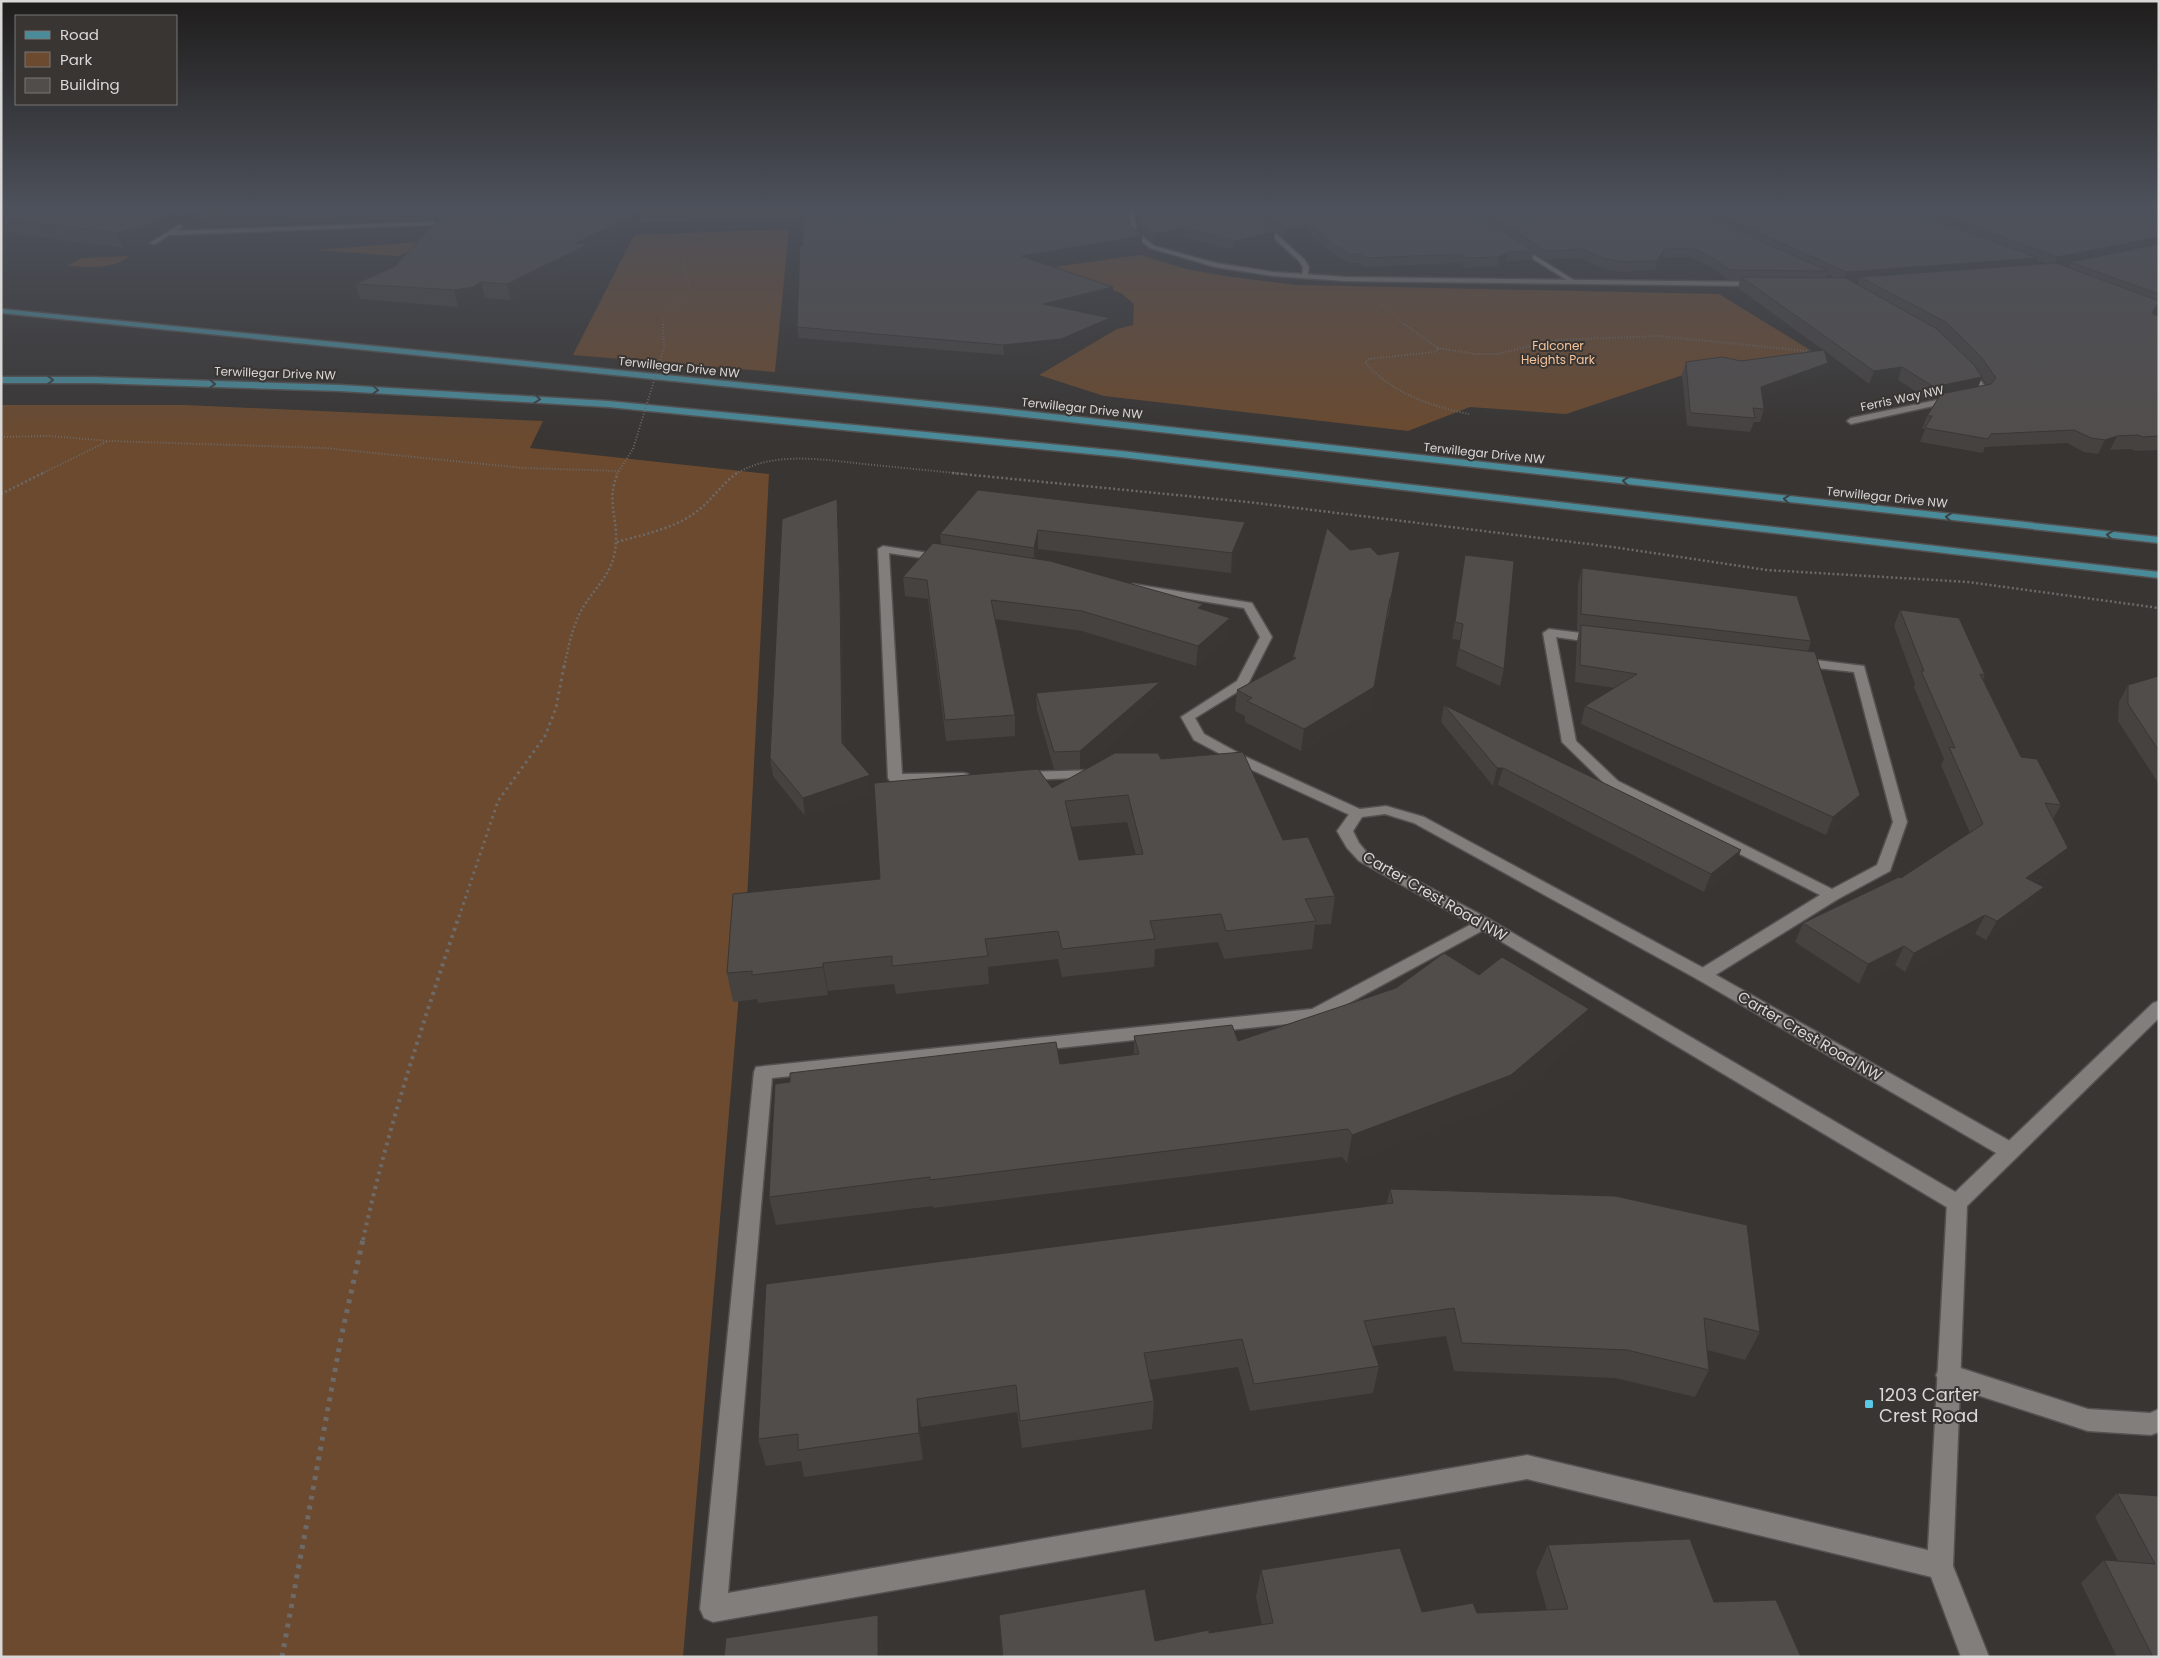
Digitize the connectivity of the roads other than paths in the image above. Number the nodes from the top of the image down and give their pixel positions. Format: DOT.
graph roads {
  1 [pos="1,311"];
  2 [pos="1961,362"];
  3 [pos="1,380"];
  4 [pos="1851,420"];
  5 [pos="2159,540"];
  6 [pos="952,560"];
  7 [pos="2159,575"];
  8 [pos="1120,585"];
  9 [pos="1607,640"];
  10 [pos="1782,660"];
  11 [pos="1240,759"];
  12 [pos="1212,764"];
  13 [pos="1108,774"];
  14 [pos="1012,776"];
  15 [pos="973,777"];
  16 [pos="1356,813"];
  17 [pos="1832,895"];
  18 [pos="1482,923"];
  19 [pos="1703,975"];
  20 [pos="2159,1007"];
  21 [pos="2010,1151"];
  22 [pos="1957,1203"];
  23 [pos="1948,1375"];
  24 [pos="2159,1420"];
  25 [pos="1940,1566"];
  26 [pos="1975,1657"];
  5 -- 1 [label="main road, Terwillegar Drive NW, one-way"];
  2 -- 4 [label="street, Ferris Way NW"];
  3 -- 7 [label="main road, Terwillegar Drive NW, one-way"];
  6 -- 15 [label="street"];
  8 -- 11 [label="street"];
  9 -- 17 [label="street"];
  10 -- 17 [label="street"];
  11 -- 12 [label="street"];
  11 -- 16 [label="street"];
  13 -- 14 [label="street"];
  16 -- 18 [label="street, Carter Crest Road NW"];
  16 -- 19 [label="street, Carter Crest Road NW"];
  17 -- 19 [label="street"];
  18 -- 22 [label="street, Carter Crest Road NW"];
  18 -- 25 [label="street"];
  19 -- 21 [label="street, Carter Crest Road NW"];
  20 -- 21 [label="street"];
  21 -- 22 [label="street"];
  22 -- 23 [label="street"];
  23 -- 24 [label="street"];
  23 -- 25 [label="street"];
  25 -- 26 [label="street"];
}
